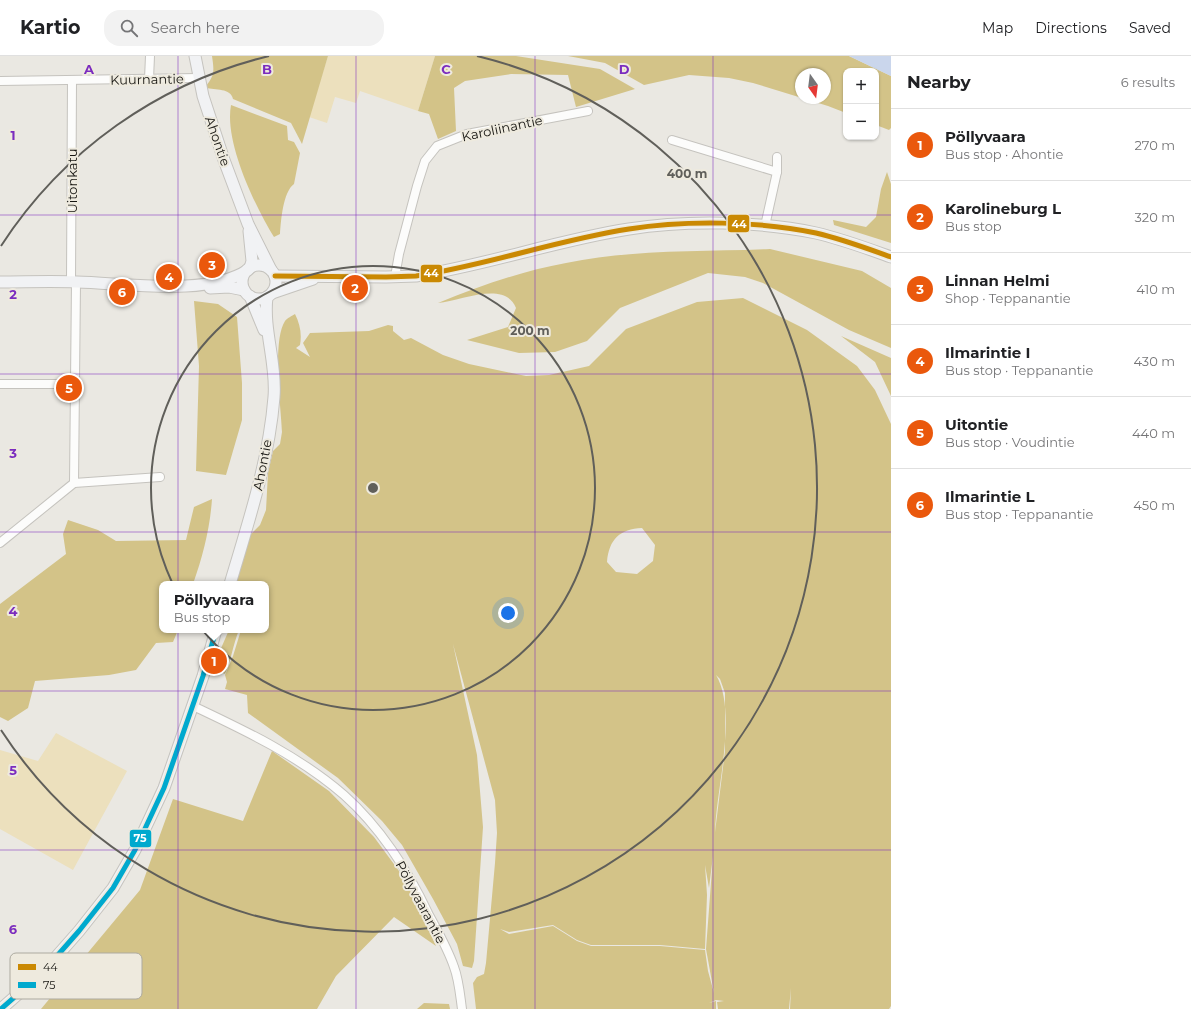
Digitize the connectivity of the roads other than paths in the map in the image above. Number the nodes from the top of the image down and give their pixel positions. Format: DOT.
graph roads {
  1 [pos="150,56"];
  2 [pos="194,56"];
  3 [pos="198,78"];
  4 [pos="149,79"];
  5 [pos="72,80"];
  6 [pos="0,81"];
  7 [pos="588,111"];
  8 [pos="672,140"];
  9 [pos="777,157"];
  10 [pos="776,172"];
  11 [pos="248,224"];
  12 [pos="765,226"];
  13 [pos="891,257"];
  14 [pos="249,269"];
  15 [pos="273,273"];
  16 [pos="316,277"];
  17 [pos="395,277"];
  18 [pos="0,282"];
  19 [pos="74,282"];
  20 [pos="200,286"];
  21 [pos="247,293"];
  22 [pos="269,295"];
  23 [pos="270,344"];
  24 [pos="0,384"];
  25 [pos="74,384"];
  26 [pos="160,477"];
  27 [pos="74,483"];
  28 [pos="0,543"];
  29 [pos="231,581"];
  30 [pos="215,633"];
  31 [pos="193,706"];
  32 [pos="60,953"];
  33 [pos="13,999"];
  34 [pos="2,1009"];
  35 [pos="462,1009"];
  1 -- 4 [label="street"];
  2 -- 3 [label="street, Ahontie"];
  3 -- 4 [label="street, Kuurnantie"];
  3 -- 11 [label="street, Ahontie"];
  4 -- 5 [label="street, Kuurnantie"];
  5 -- 6 [label="street, Kuurnantie"];
  5 -- 19 [label="street, Uitonkatu"];
  7 -- 17 [label="street, Karoliinantie"];
  8 -- 10 [label="street"];
  9 -- 10 [label="street"];
  10 -- 12 [label="street"];
  11 -- 14 [label="street, Ahontie"];
  11 -- 15 [label="street, Ahontie"];
  12 -- 13 [label="street"];
  12 -- 17 [label="street"];
  14 -- 15 [label="street"];
  14 -- 20 [label="street"];
  14 -- 21 [label="street"];
  15 -- 16 [label="street"];
  15 -- 22 [label="street"];
  16 -- 17 [label="street"];
  16 -- 22 [label="street"];
  18 -- 19 [label="street"];
  19 -- 20 [label="street"];
  19 -- 25 [label="street, Uitonkatu"];
  20 -- 21 [label="street"];
  21 -- 22 [label="street"];
  21 -- 23 [label="street, Ahontie"];
  22 -- 23 [label="street, Ahontie"];
  23 -- 29 [label="street, Ahontie"];
  24 -- 25 [label="street"];
  25 -- 27 [label="street, Uitonkatu"];
  26 -- 27 [label="street"];
  27 -- 28 [label="street"];
  30 -- 31 [label="street"];
  31 -- 32 [label="street"];
  31 -- 35 [label="street, Pöllyvaarantie"];
  33 -- 34 [label="street"];
}
